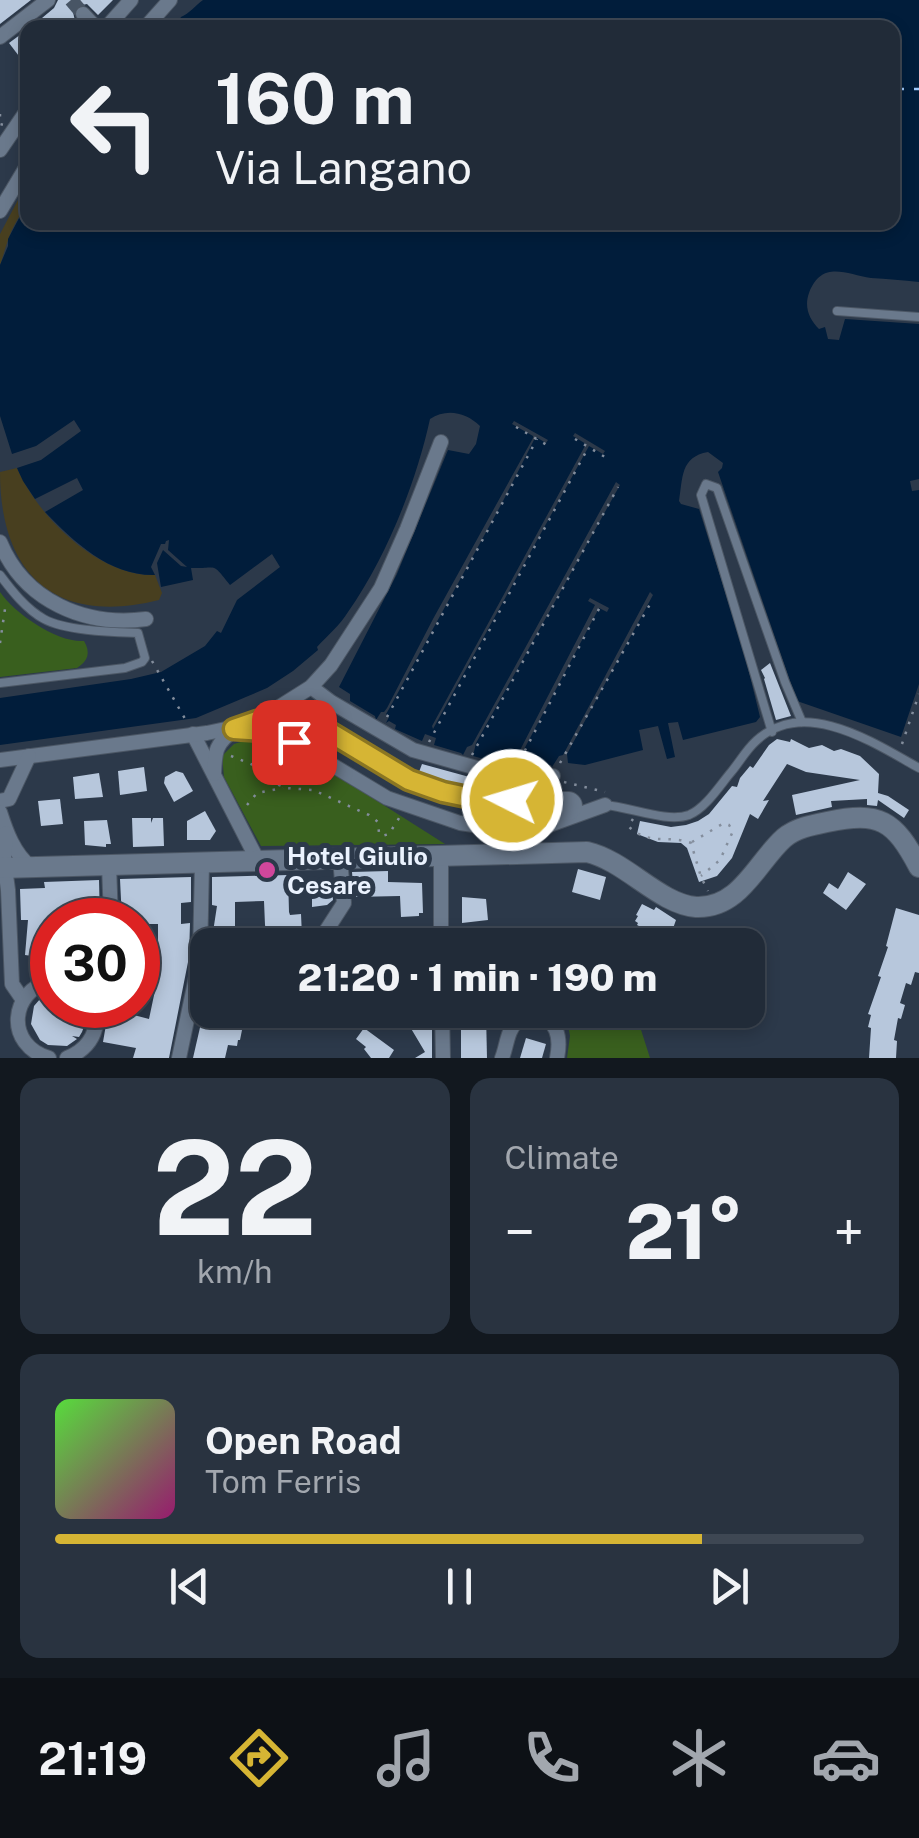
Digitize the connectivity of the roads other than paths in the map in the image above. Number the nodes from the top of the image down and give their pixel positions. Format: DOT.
graph roads {
  1 [pos="48,0"];
  2 [pos="132,0"];
  3 [pos="170,0"];
  4 [pos="83,14"];
  5 [pos="22,20"];
  6 [pos="89,20"];
  7 [pos="113,20"];
  8 [pos="151,20"];
  9 [pos="20,22"];
  10 [pos="0,37"];
  11 [pos="20,121"];
  12 [pos="0,150"];
  13 [pos="20,176"];
  14 [pos="0,211"];
  15 [pos="838,311"];
  16 [pos="919,317"];
  17 [pos="441,442"];
  18 [pos="0,542"];
  19 [pos="0,575"];
  20 [pos="146,619"];
  21 [pos="0,683"];
  22 [pos="311,687"];
  23 [pos="255,722"];
  24 [pos="802,722"];
  25 [pos="189,728"];
  26 [pos="234,729"];
  27 [pos="772,732"];
  28 [pos="28,756"];
  29 [pos="0,760"];
  30 [pos="919,768"];
  31 [pos="214,774"];
  32 [pos="553,776"];
  33 [pos="0,802"];
  34 [pos="605,805"];
  35 [pos="569,810"];
  36 [pos="0,812"];
  37 [pos="6,833"];
  38 [pos="441,857"];
  39 [pos="340,859"];
  40 [pos="258,862"];
  41 [pos="202,863"];
  42 [pos="109,865"];
  43 [pos="31,867"];
  44 [pos="919,867"];
  45 [pos="2,868"];
  46 [pos="110,898"];
  47 [pos="328,928"];
  48 [pos="441,928"];
  49 [pos="30,991"];
  50 [pos="23,1000"];
  51 [pos="96,1028"];
  52 [pos="443,1028"];
  53 [pos="30,1054"];
  54 [pos="50,1058"];
  55 [pos="67,1058"];
  56 [pos="180,1058"];
  57 [pos="444,1058"];
  58 [pos="502,1058"];
  59 [pos="557,1058"];
  1 -- 5 [label="street"];
  2 -- 7 [label="street"];
  3 -- 8 [label="street"];
  4 -- 6 [label="street"];
  9 -- 10 [label="street"];
  11 -- 12 [label="street"];
  13 -- 14 [label="street"];
  15 -- 16 [label="lane"];
  17 -- 22 [label="street"];
  18 -- 20 [label="street"];
  19 -- 21 [label="lane"];
  22 -- 23 [label="street"];
  22 -- 32 [label="street"];
  23 -- 26 [label="street"];
  23 -- 35 [label="street"];
  24 -- 27 [label="lane"];
  24 -- 27 [label="lane"];
  24 -- 30 [label="lane"];
  25 -- 26 [label="street"];
  25 -- 28 [label="street"];
  25 -- 31 [label="street"];
  26 -- 31 [label="street"];
  26 -- 35 [label="street"];
  27 -- 34 [label="lane"];
  28 -- 29 [label="street"];
  28 -- 33 [label="street"];
  31 -- 40 [label="street"];
  34 -- 35 [label="street"];
  36 -- 37 [label="street"];
  37 -- 43 [label="street"];
  37 -- 45 [label="street"];
  38 -- 39 [label="main road"];
  38 -- 44 [label="main road"];
  38 -- 48 [label="street"];
  39 -- 40 [label="main road"];
  39 -- 47 [label="street"];
  40 -- 41 [label="main road"];
  41 -- 42 [label="main road"];
  41 -- 56 [label="street"];
  42 -- 43 [label="main road"];
  42 -- 46 [label="street"];
  43 -- 45 [label="main road"];
  45 -- 50 [label="street"];
  49 -- 50 [label="street"];
  50 -- 53 [label="street"];
  51 -- 55 [label="street"];
  52 -- 57 [label="street"];
  53 -- 54 [label="street"];
  58 -- 59 [label="street"];
}
